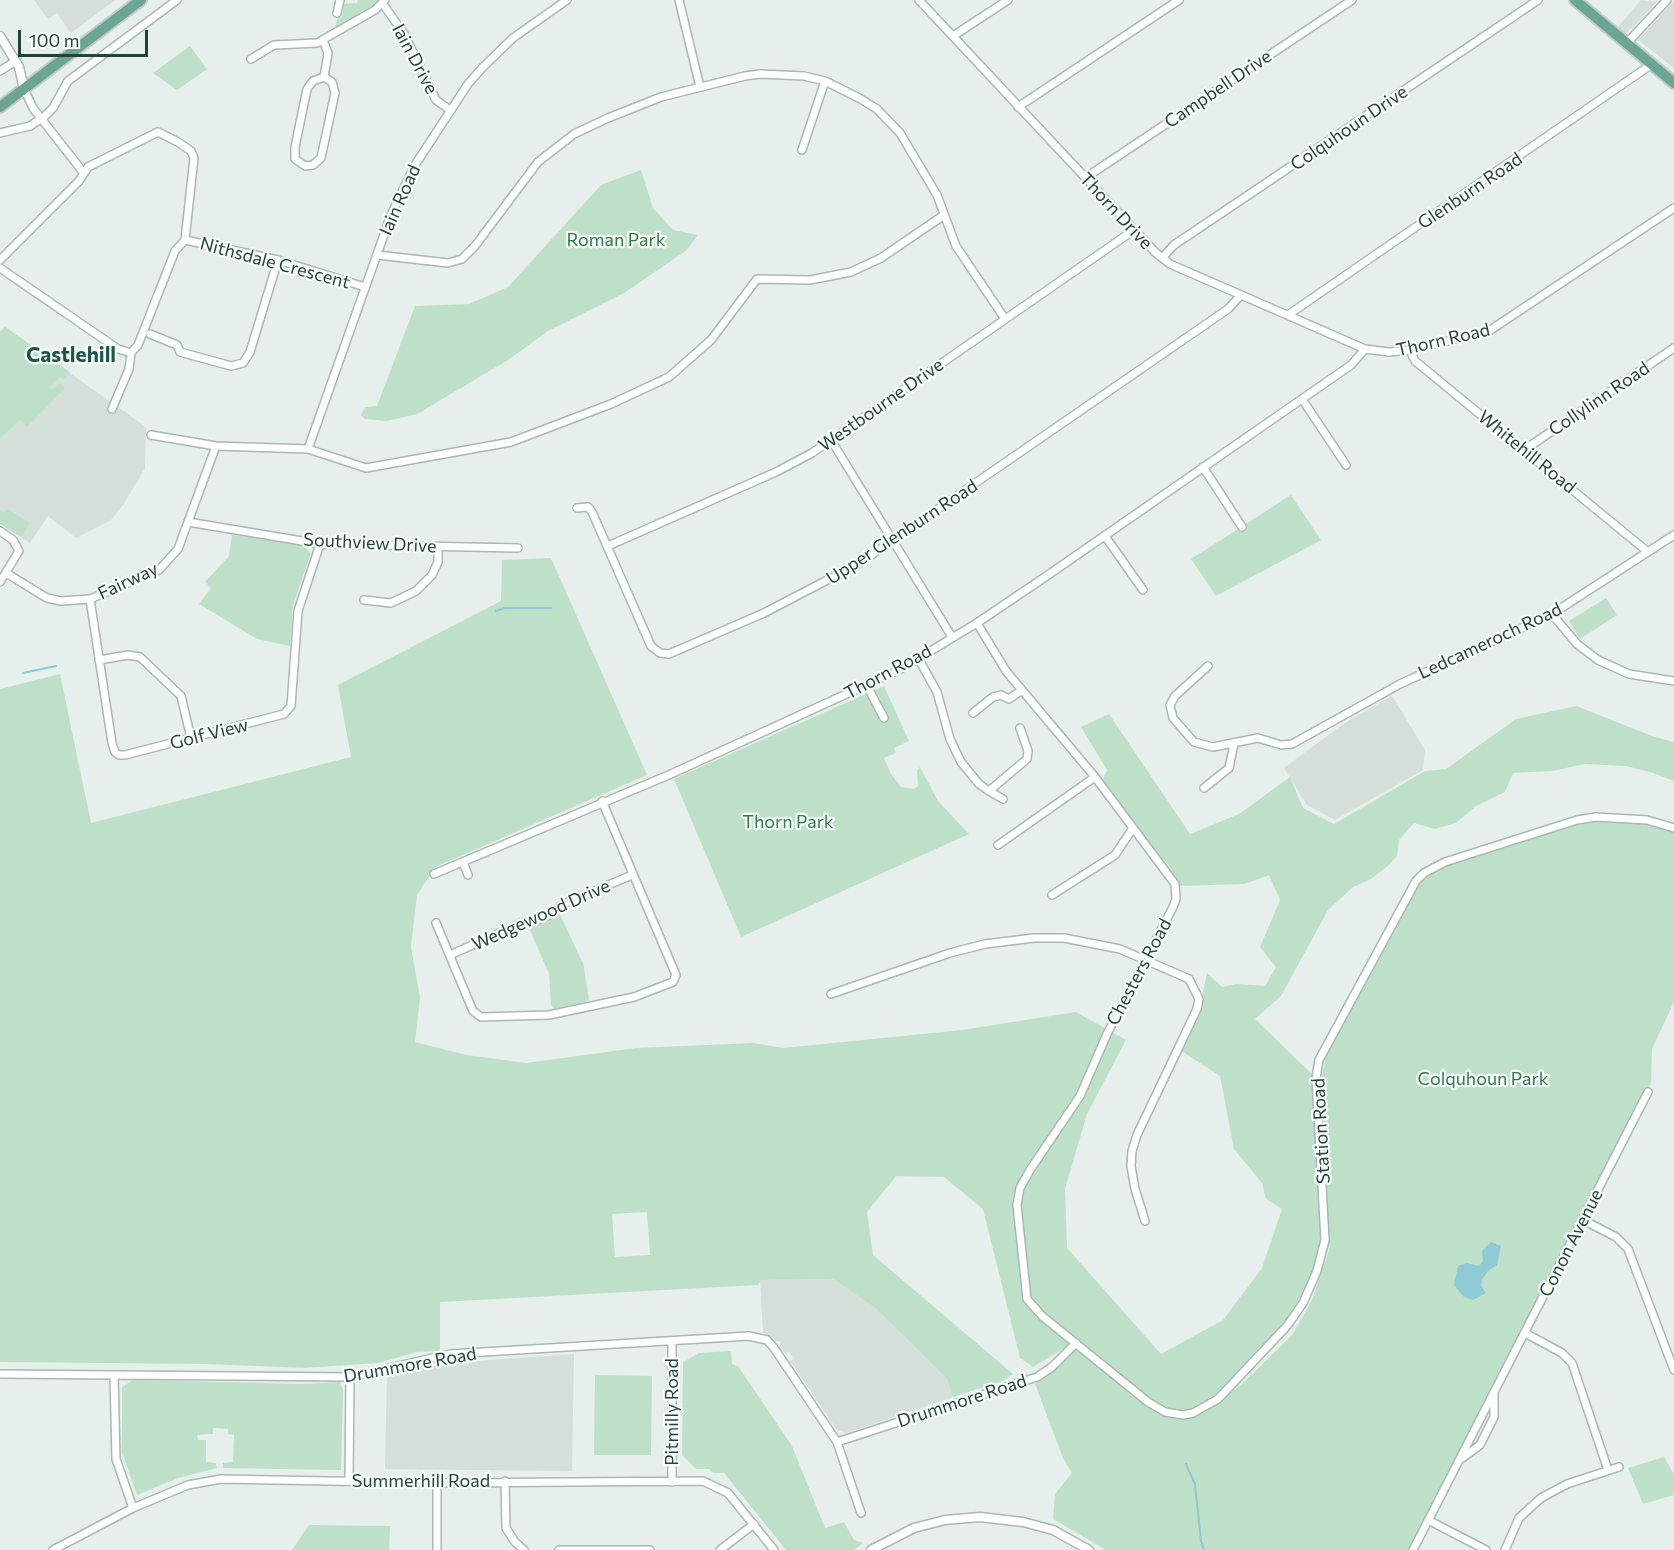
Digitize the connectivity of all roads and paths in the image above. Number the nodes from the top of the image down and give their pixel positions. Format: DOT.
graph roads {
  1 [pos="141,0"];
  2 [pos="177,0"];
  3 [pos="340,0"];
  4 [pos="567,0"];
  5 [pos="679,0"];
  6 [pos="919,0"];
  7 [pos="1008,0"];
  8 [pos="1179,0"];
  9 [pos="1352,0"];
  10 [pos="1538,0"];
  11 [pos="1575,0"];
  12 [pos="1667,0"];
  13 [pos="384,2"];
  14 [pos="337,13"];
  15 [pos="0,36"];
  16 [pos="953,36"];
  17 [pos="323,40"];
  18 [pos="1627,43"];
  19 [pos="251,59"];
  20 [pos="16,61"];
  21 [pos="1652,64"];
  22 [pos="0,71"];
  23 [pos="324,77"];
  24 [pos="825,81"];
  25 [pos="1674,82"];
  26 [pos="700,87"];
  27 [pos="24,89"];
  28 [pos="0,106"];
  29 [pos="1018,107"];
  30 [pos="450,110"];
  31 [pos="41,118"];
  32 [pos="0,133"];
  33 [pos="802,150"];
  34 [pos="83,172"];
  35 [pos="1085,178"];
  36 [pos="1674,208"];
  37 [pos="944,214"];
  38 [pos="1134,230"];
  39 [pos="185,240"];
  40 [pos="376,255"];
  41 [pos="1161,258"];
  42 [pos="0,260"];
  43 [pos="278,260"];
  44 [pos="0,268"];
  45 [pos="364,287"];
  46 [pos="1240,296"];
  47 [pos="1288,315"];
  48 [pos="1005,319"];
  49 [pos="150,334"];
  50 [pos="1674,348"];
  51 [pos="1365,349"];
  52 [pos="1410,351"];
  53 [pos="131,353"];
  54 [pos="1302,399"];
  55 [pos="112,409"];
  56 [pos="151,435"];
  57 [pos="831,440"];
  58 [pos="216,446"];
  59 [pos="308,449"];
  60 [pos="1524,450"];
  61 [pos="1346,465"];
  62 [pos="1203,467"];
  63 [pos="577,508"];
  64 [pos="188,522"];
  65 [pos="1242,527"];
  66 [pos="0,531"];
  67 [pos="1674,535"];
  68 [pos="1105,536"];
  69 [pos="894,541"];
  70 [pos="320,544"];
  71 [pos="438,546"];
  72 [pos="608,546"];
  73 [pos="518,548"];
  74 [pos="1648,552"];
  75 [pos="6,573"];
  76 [pos="0,582"];
  77 [pos="1143,590"];
  78 [pos="90,599"];
  79 [pos="364,600"];
  80 [pos="1552,614"];
  81 [pos="977,623"];
  82 [pos="952,638"];
  83 [pos="918,658"];
  84 [pos="99,660"];
  85 [pos="1208,666"];
  86 [pos="1674,681"];
  87 [pos="867,686"];
  88 [pos="1022,690"];
  89 [pos="973,713"];
  90 [pos="884,718"];
  91 [pos="1020,728"];
  92 [pos="191,738"];
  93 [pos="1234,744"];
  94 [pos="1095,777"];
  95 [pos="1204,788"];
  96 [pos="989,791"];
  97 [pos="1003,799"];
  98 [pos="602,801"];
  99 [pos="1133,828"];
  100 [pos="1674,828"];
  101 [pos="998,844"];
  102 [pos="463,862"];
  103 [pos="1072,868"];
  104 [pos="435,874"];
  105 [pos="468,875"];
  106 [pos="632,875"];
  107 [pos="1078,876"];
  108 [pos="1052,895"];
  109 [pos="436,922"];
  110 [pos="450,955"];
  111 [pos="1148,959"];
  112 [pos="831,994"];
  113 [pos="1648,1092"];
  114 [pos="1583,1220"];
  115 [pos="1145,1221"];
  116 [pos="1525,1333"];
  117 [pos="672,1342"];
  118 [pos="1076,1343"];
  119 [pos="1674,1370"];
  120 [pos="0,1374"];
  121 [pos="114,1375"];
  122 [pos="350,1377"];
  123 [pos="1494,1394"];
  124 [pos="837,1442"];
  125 [pos="1460,1460"];
  126 [pos="1619,1467"];
  127 [pos="1608,1470"];
  128 [pos="349,1480"];
  129 [pos="505,1482"];
  130 [pos="672,1482"];
  131 [pos="437,1483"];
  132 [pos="133,1508"];
  133 [pos="861,1513"];
  134 [pos="1428,1521"];
  135 [pos="754,1524"];
  136 [pos="53,1550"];
  137 [pos="437,1550"];
  138 [pos="524,1550"];
  139 [pos="559,1550"];
  140 [pos="650,1550"];
  141 [pos="720,1550"];
  142 [pos="774,1550"];
  143 [pos="871,1550"];
  144 [pos="1089,1550"];
  145 [pos="1413,1550"];
  146 [pos="1486,1550"];
  147 [pos="1505,1550"];
  1 -- 27 [label="main road"];
  2 -- 31 [label="street"];
  3 -- 14 [label="street"];
  4 -- 30 [label="street, Iain Road"];
  5 -- 26 [label="street"];
  6 -- 16 [label="street, Thorn Drive"];
  7 -- 16 [label="street"];
  8 -- 29 [label="street"];
  9 -- 35 [label="street, Campbell Drive"];
  10 -- 41 [label="street, Colquhoun Drive"];
  11 -- 18 [label="main road"];
  12 -- 18 [label="street"];
  13 -- 17 [label="street"];
  13 -- 30 [label="street, Iain Drive"];
  15 -- 20 [label="street"];
  16 -- 29 [label="street, Thorn Drive"];
  17 -- 19 [label="street"];
  17 -- 23 [label="street"];
  18 -- 21 [label="main road"];
  20 -- 22 [label="street"];
  20 -- 27 [label="street"];
  21 -- 25 [label="main road"];
  21 -- 47 [label="street, Glenburn Road"];
  23 -- 23 [label="street"];
  24 -- 26 [label="street"];
  24 -- 33 [label="street"];
  24 -- 37 [label="street"];
  26 -- 40 [label="street"];
  27 -- 28 [label="main road"];
  27 -- 31 [label="street"];
  29 -- 35 [label="street, Thorn Drive"];
  30 -- 40 [label="street, Iain Road"];
  31 -- 32 [label="street"];
  31 -- 34 [label="street"];
  34 -- 39 [label="street"];
  34 -- 42 [label="street"];
  35 -- 38 [label="street, Thorn Drive"];
  36 -- 52 [label="street, Thorn Road"];
  37 -- 48 [label="street"];
  37 -- 59 [label="street"];
  38 -- 41 [label="street, Thorn Drive"];
  38 -- 48 [label="street, Westbourne Drive"];
  39 -- 43 [label="street, Nithsdale Crescent"];
  39 -- 53 [label="street"];
  40 -- 45 [label="street, Iain Road"];
  41 -- 46 [label="street, Thorn Drive"];
  43 -- 45 [label="street, Nithsdale Crescent"];
  43 -- 49 [label="street"];
  44 -- 53 [label="street"];
  45 -- 59 [label="street, Iain Road"];
  46 -- 47 [label="street, Thorn Drive"];
  46 -- 69 [label="street, Upper Glenburn Road"];
  47 -- 51 [label="street, Thorn Drive"];
  48 -- 57 [label="street, Westbourne Drive"];
  50 -- 60 [label="street, Collylinn Road"];
  51 -- 52 [label="street, Thorn Road"];
  51 -- 54 [label="street, Thorn Road"];
  52 -- 60 [label="street, Whitehill Road"];
  53 -- 55 [label="street"];
  54 -- 61 [label="street"];
  54 -- 62 [label="street, Thorn Road"];
  56 -- 58 [label="street"];
  57 -- 69 [label="street"];
  57 -- 72 [label="street, Westbourne Drive"];
  58 -- 59 [label="street"];
  58 -- 64 [label="street, Fairway"];
  60 -- 74 [label="street, Whitehill Road"];
  62 -- 65 [label="street"];
  62 -- 68 [label="street, Thorn Road"];
  63 -- 72 [label="street, Upper Glenburn Road"];
  64 -- 70 [label="street, Southview Drive"];
  64 -- 78 [label="street, Fairway"];
  66 -- 75 [label="street"];
  67 -- 74 [label="street, Ledcameroch Road"];
  68 -- 77 [label="street"];
  68 -- 81 [label="street, Thorn Road"];
  69 -- 72 [label="street, Upper Glenburn Road"];
  69 -- 82 [label="street"];
  70 -- 71 [label="street, Southview Drive"];
  70 -- 92 [label="street, Golf View"];
  71 -- 73 [label="street, Southview Drive"];
  71 -- 79 [label="street"];
  74 -- 80 [label="street, Ledcameroch Road"];
  75 -- 76 [label="street"];
  75 -- 78 [label="street, Fairway"];
  78 -- 84 [label="street, Golf View"];
  80 -- 86 [label="street"];
  80 -- 93 [label="street, Ledcameroch Road"];
  81 -- 82 [label="street, Thorn Road"];
  81 -- 88 [label="street, Chesters Road"];
  82 -- 83 [label="street, Thorn Road"];
  83 -- 87 [label="street, Thorn Road"];
  83 -- 96 [label="street"];
  84 -- 92 [label="street"];
  84 -- 92 [label="street, Golf View"];
  85 -- 93 [label="street"];
  87 -- 90 [label="street"];
  87 -- 98 [label="street, Thorn Road"];
  88 -- 89 [label="street"];
  88 -- 94 [label="street, Chesters Road"];
  91 -- 96 [label="street"];
  93 -- 95 [label="street"];
  94 -- 99 [label="street, Chesters Road"];
  94 -- 101 [label="street"];
  96 -- 97 [label="street"];
  98 -- 102 [label="street, Thorn Road"];
  98 -- 106 [label="street, Wedgewood Drive"];
  99 -- 107 [label="street"];
  99 -- 111 [label="street, Chesters Road"];
  100 -- 118 [label="street, Station Road"];
  102 -- 104 [label="street, Thorn Road"];
  102 -- 105 [label="street"];
  103 -- 107 [label="street"];
  106 -- 110 [label="street, Wedgewood Drive"];
  106 -- 110 [label="street, Wedgewood Drive"];
  107 -- 108 [label="street"];
  109 -- 110 [label="street, Wedgewood Drive"];
  111 -- 112 [label="street"];
  111 -- 115 [label="street"];
  111 -- 118 [label="street, Chesters Road"];
  113 -- 114 [label="street, Conon Avenue"];
  114 -- 116 [label="street, Conon Avenue"];
  114 -- 119 [label="street"];
  116 -- 123 [label="street, Conon Avenue"];
  116 -- 127 [label="street"];
  117 -- 122 [label="street, Drummore Road"];
  117 -- 124 [label="street, Drummore Road"];
  117 -- 130 [label="street, Pitmilly Road"];
  118 -- 124 [label="street, Drummore Road"];
  120 -- 121 [label="street, Drummore Road"];
  121 -- 122 [label="street, Drummore Road"];
  121 -- 132 [label="street"];
  122 -- 128 [label="street"];
  123 -- 125 [label="street, Conon Avenue"];
  123 -- 125 [label="street, Conon Avenue"];
  124 -- 133 [label="street, Drummore Road"];
  125 -- 134 [label="street, Conon Avenue"];
  126 -- 127 [label="street"];
  127 -- 147 [label="street"];
  128 -- 131 [label="street, Summerhill Road"];
  128 -- 132 [label="street, Summerhill Road"];
  129 -- 130 [label="street, Summerhill Road"];
  129 -- 131 [label="street, Summerhill Road"];
  129 -- 138 [label="street"];
  130 -- 135 [label="street, Summerhill Road"];
  131 -- 137 [label="street"];
  132 -- 136 [label="street, Summerhill Road"];
  134 -- 145 [label="street, Conon Avenue"];
  134 -- 146 [label="street"];
  135 -- 141 [label="street"];
  135 -- 142 [label="street, Summerhill Road"];
  139 -- 140 [label="street"];
  143 -- 144 [label="street"];
}
